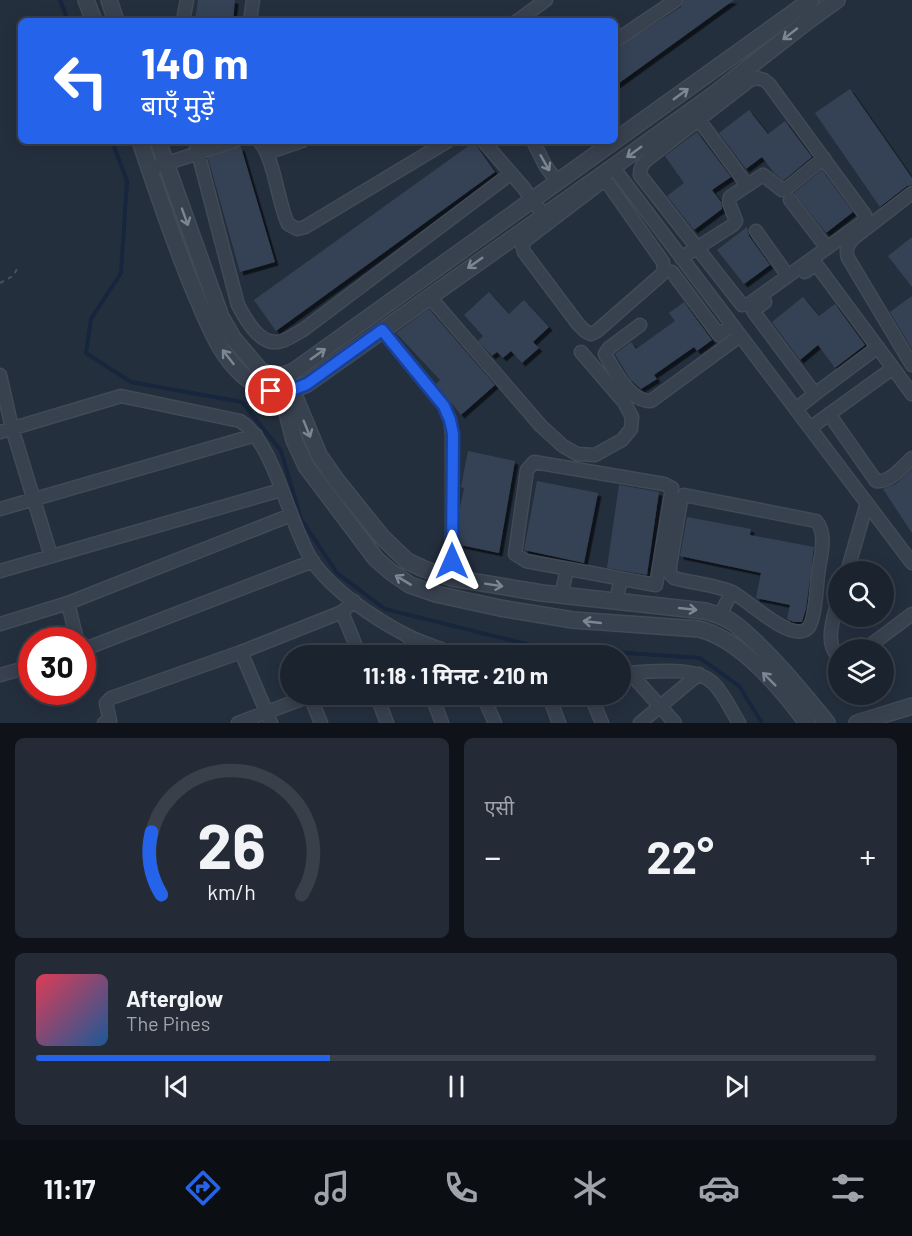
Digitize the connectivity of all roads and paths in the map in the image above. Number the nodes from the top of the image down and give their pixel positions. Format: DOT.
graph roads {
  1 [pos="86,0"];
  2 [pos="109,0"];
  3 [pos="187,0"];
  4 [pos="253,0"];
  5 [pos="546,0"];
  6 [pos="676,0"];
  7 [pos="810,0"];
  8 [pos="837,0"];
  9 [pos="93,18"];
  10 [pos="115,18"];
  11 [pos="184,18"];
  12 [pos="250,18"];
  13 [pos="521,18"];
  14 [pos="618,39"];
  15 [pos="695,115"];
  16 [pos="618,139"];
  17 [pos="141,144"];
  18 [pos="159,144"];
  19 [pos="212,144"];
  20 [pos="261,144"];
  21 [pos="293,144"];
  22 [pos="443,144"];
  23 [pos="485,144"];
  24 [pos="534,144"];
  25 [pos="612,144"];
  26 [pos="197,146"];
  27 [pos="267,153"];
  28 [pos="824,158"];
  29 [pos="165,162"];
  30 [pos="613,167"];
  31 [pos="149,169"];
  32 [pos="510,174"];
  33 [pos="558,183"];
  34 [pos="747,185"];
  35 [pos="912,193"];
  36 [pos="534,200"];
  37 [pos="790,200"];
  38 [pos="546,218"];
  39 [pos="756,231"];
  40 [pos="669,242"];
  41 [pos="827,248"];
  42 [pos="656,252"];
  43 [pos="701,252"];
  44 [pos="681,258"];
  45 [pos="689,268"];
  46 [pos="17,269"];
  47 [pos="672,272"];
  48 [pos="788,276"];
  49 [pos="0,283"];
  50 [pos="429,296"];
  51 [pos="640,325"];
  52 [pos="732,325"];
  53 [pos="382,330"];
  54 [pos="740,336"];
  55 [pos="723,340"];
  56 [pos="878,347"];
  57 [pos="581,352"];
  58 [pos="912,365"];
  59 [pos="893,368"];
  60 [pos="0,375"];
  61 [pos="281,375"];
  62 [pos="287,391"];
  63 [pos="815,394"];
  64 [pos="912,394"];
  65 [pos="796,409"];
  66 [pos="829,414"];
  67 [pos="810,428"];
  68 [pos="6,430"];
  69 [pos="256,435"];
  70 [pos="912,458"];
  71 [pos="281,490"];
  72 [pos="35,499"];
  73 [pos="867,503"];
  74 [pos="0,509"];
  75 [pos="291,515"];
  76 [pos="51,556"];
  77 [pos="313,561"];
  78 [pos="850,561"];
  79 [pos="912,562"];
  80 [pos="567,570"];
  81 [pos="0,571"];
  82 [pos="452,578"];
  83 [pos="621,579"];
  84 [pos="732,592"];
  85 [pos="561,595"];
  86 [pos="354,601"];
  87 [pos="616,601"];
  88 [pos="69,603"];
  89 [pos="342,612"];
  90 [pos="912,614"];
  91 [pos="720,615"];
  92 [pos="0,624"];
  93 [pos="74,627"];
  94 [pos="409,636"];
  95 [pos="879,639"];
  96 [pos="96,645"];
  97 [pos="356,645"];
  98 [pos="412,645"];
  99 [pos="432,645"];
  100 [pos="241,652"];
  101 [pos="18,670"];
  102 [pos="631,673"];
  103 [pos="699,674"];
  104 [pos="0,675"];
  105 [pos="631,678"];
  106 [pos="293,705"];
  107 [pos="315,705"];
  108 [pos="380,705"];
  109 [pos="435,705"];
  110 [pos="487,705"];
  111 [pos="552,705"];
  112 [pos="595,705"];
  113 [pos="912,706"];
  114 [pos="660,707"];
  115 [pos="268,718"];
  116 [pos="108,722"];
  117 [pos="238,723"];
  118 [pos="321,723"];
  119 [pos="387,723"];
  120 [pos="442,723"];
  121 [pos="495,723"];
  122 [pos="559,723"];
  123 [pos="602,723"];
  124 [pos="640,723"];
  125 [pos="675,723"];
  126 [pos="739,723"];
  127 [pos="807,723"];
  128 [pos="827,723"];
  129 [pos="856,723"];
  1 -- 9 [label="street"];
  2 -- 10 [label="street"];
  3 -- 11 [label="street"];
  4 -- 12 [label="street"];
  5 -- 13 [label="street"];
  6 -- 14 [label="street"];
  16 -- 7 [label="street, one-way"];
  8 -- 15 [label="street, one-way"];
  15 -- 28 [label="street"];
  15 -- 30 [label="street, one-way"];
  15 -- 34 [label="street"];
  15 -- 43 [label="street"];
  17 -- 31 [label="street"];
  18 -- 29 [label="street"];
  19 -- 26 [label="street"];
  20 -- 27 [label="street"];
  21 -- 27 [label="street"];
  22 -- 27 [label="street"];
  23 -- 32 [label="street"];
  24 -- 33 [label="street, one-way"];
  33 -- 25 [label="street, one-way"];
  26 -- 29 [label="street"];
  26 -- 32 [label="street"];
  28 -- 34 [label="street"];
  28 -- 41 [label="street"];
  29 -- 31 [label="street"];
  29 -- 61 [label="street, one-way"];
  30 -- 38 [label="street"];
  30 -- 40 [label="street"];
  62 -- 31 [label="street, one-way"];
  32 -- 36 [label="street"];
  33 -- 36 [label="street"];
  34 -- 43 [label="street"];
  35 -- 58 [label="street"];
  36 -- 38 [label="street"];
  61 -- 36 [label="street, one-way"];
  37 -- 41 [label="street"];
  38 -- 42 [label="street"];
  38 -- 42 [label="street"];
  38 -- 50 [label="street, one-way"];
  39 -- 48 [label="street"];
  40 -- 42 [label="street"];
  40 -- 44 [label="street"];
  41 -- 48 [label="street"];
  43 -- 44 [label="street"];
  43 -- 45 [label="street"];
  43 -- 48 [label="street"];
  44 -- 45 [label="street"];
  45 -- 52 [label="street"];
  46 -- 49 [label="path"];
  47 -- 55 [label="street"];
  50 -- 53 [label="street"];
  50 -- 57 [label="street"];
  51 -- 55 [label="street"];
  52 -- 54 [label="street"];
  52 -- 55 [label="street"];
  53 -- 62 [label="street"];
  53 -- 82 [label="street"];
  54 -- 55 [label="street"];
  54 -- 65 [label="street"];
  56 -- 59 [label="street"];
  56 -- 63 [label="street"];
  56 -- 63 [label="street"];
  59 -- 64 [label="street"];
  59 -- 66 [label="street"];
  60 -- 68 [label="street"];
  61 -- 62 [label="street"];
  62 -- 82 [label="street, one-way"];
  127 -- 62 [label="street, one-way"];
  63 -- 65 [label="street"];
  65 -- 67 [label="street"];
  66 -- 67 [label="street"];
  66 -- 70 [label="street"];
  67 -- 73 [label="street"];
  68 -- 69 [label="street"];
  68 -- 72 [label="street"];
  69 -- 71 [label="street"];
  69 -- 72 [label="street"];
  71 -- 75 [label="street"];
  71 -- 76 [label="street"];
  72 -- 74 [label="street"];
  72 -- 76 [label="street"];
  73 -- 78 [label="street"];
  73 -- 79 [label="street"];
  75 -- 77 [label="street"];
  75 -- 88 [label="street"];
  76 -- 81 [label="street"];
  77 -- 86 [label="street"];
  77 -- 96 [label="street"];
  80 -- 83 [label="street"];
  80 -- 83 [label="street"];
  80 -- 85 [label="street"];
  82 -- 85 [label="street, one-way"];
  83 -- 87 [label="street"];
  84 -- 84 [label="street"];
  84 -- 91 [label="street"];
  85 -- 87 [label="street"];
  86 -- 89 [label="street"];
  86 -- 94 [label="street"];
  87 -- 91 [label="street, one-way"];
  88 -- 92 [label="street"];
  88 -- 93 [label="street"];
  89 -- 97 [label="street"];
  89 -- 100 [label="street"];
  90 -- 95 [label="street"];
  91 -- 128 [label="street"];
  94 -- 98 [label="street"];
  94 -- 99 [label="street"];
  100 -- 115 [label="street"];
  100 -- 116 [label="street"];
  101 -- 104 [label="street"];
  102 -- 103 [label="street"];
  103 -- 114 [label="street"];
  103 -- 126 [label="street"];
  105 -- 114 [label="street"];
  106 -- 115 [label="street"];
  107 -- 118 [label="street"];
  108 -- 119 [label="street"];
  109 -- 120 [label="street"];
  110 -- 121 [label="street"];
  111 -- 122 [label="street"];
  112 -- 123 [label="street"];
  113 -- 129 [label="street"];
  114 -- 124 [label="street"];
  114 -- 125 [label="street"];
  115 -- 117 [label="street"];
}
